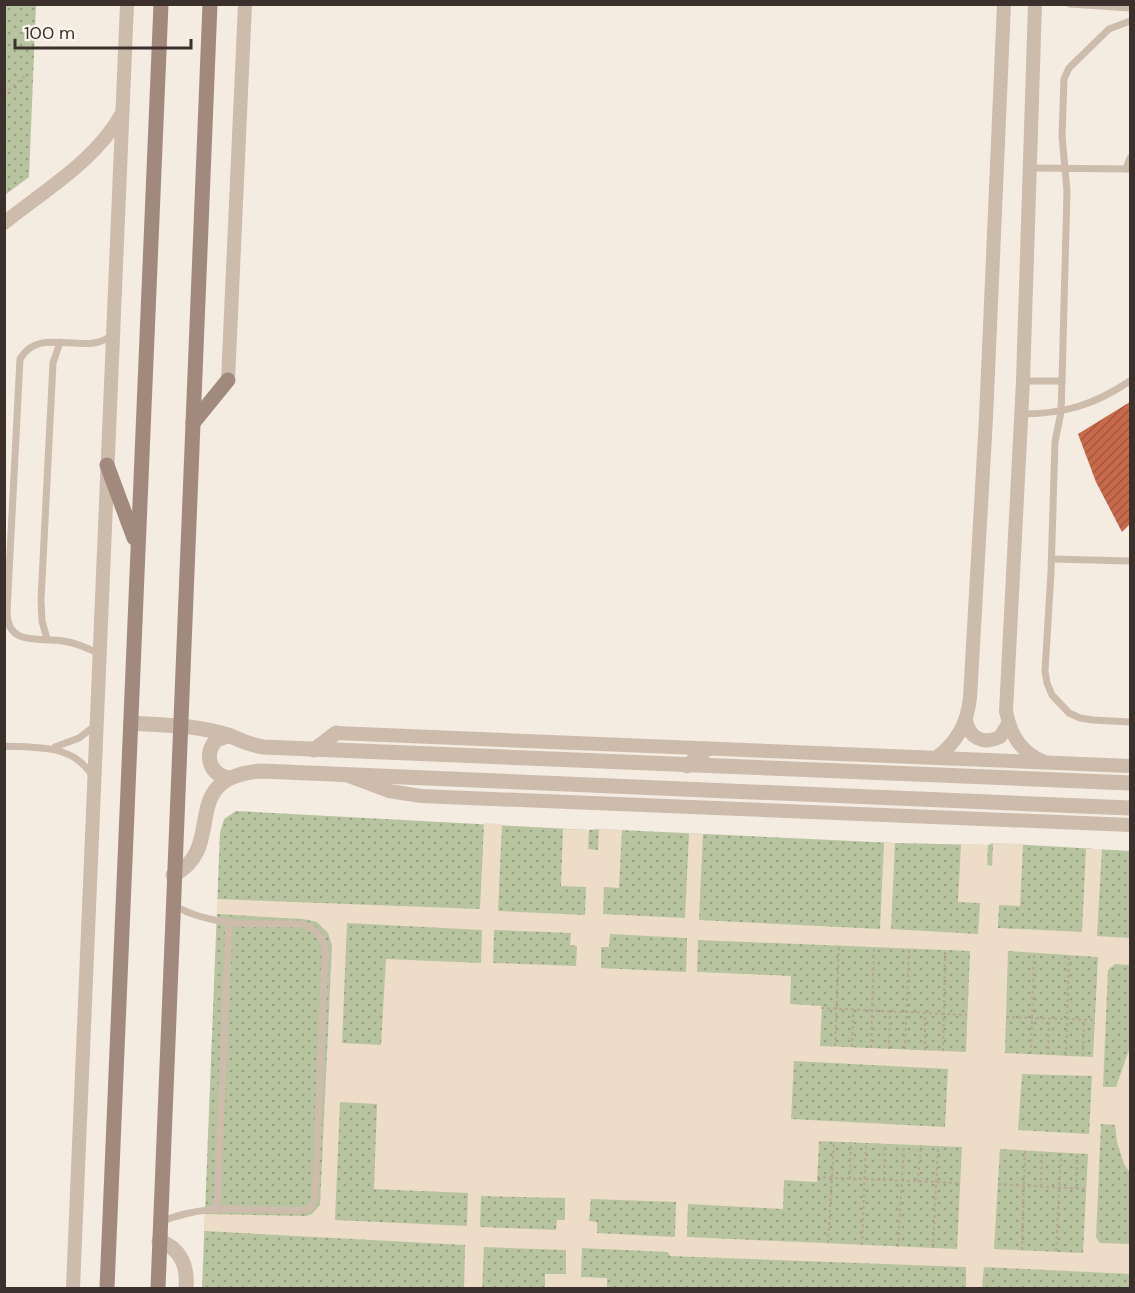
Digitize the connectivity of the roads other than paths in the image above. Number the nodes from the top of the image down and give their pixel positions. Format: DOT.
graph roads {
  1 [pos="127,4"];
  2 [pos="160,4"];
  3 [pos="210,4"];
  4 [pos="245,4"];
  5 [pos="1004,4"];
  6 [pos="1035,4"];
  7 [pos="1070,4"];
  8 [pos="1102,5"];
  9 [pos="1119,6"];
  10 [pos="1131,8"];
  11 [pos="1131,21"];
  12 [pos="122,113"];
  13 [pos="1131,158"];
  14 [pos="1030,168"];
  15 [pos="1065,168"];
  16 [pos="1128,169"];
  17 [pos="4,223"];
  18 [pos="112,336"];
  19 [pos="60,342"];
  20 [pos="228,380"];
  21 [pos="1023,381"];
  22 [pos="1062,381"];
  23 [pos="1131,381"];
  24 [pos="1061,412"];
  25 [pos="1021,414"];
  26 [pos="193,423"];
  27 [pos="107,465"];
  28 [pos="137,546"];
  29 [pos="1052,559"];
  30 [pos="1131,561"];
  31 [pos="47,639"];
  32 [pos="99,654"];
  33 [pos="966,720"];
  34 [pos="1131,722"];
  35 [pos="131,723"];
  36 [pos="1008,724"];
  37 [pos="96,725"];
  38 [pos="179,725"];
  39 [pos="336,733"];
  40 [pos="228,736"];
  41 [pos="4,746"];
  42 [pos="49,749"];
  43 [pos="707,749"];
  44 [pos="314,750"];
  45 [pos="936,758"];
  46 [pos="1047,763"];
  47 [pos="687,766"];
  48 [pos="1131,766"];
  49 [pos="344,774"];
  50 [pos="93,778"];
  51 [pos="228,778"];
  52 [pos="1131,783"];
  53 [pos="1131,808"];
  54 [pos="1131,825"];
  55 [pos="173,875"];
  56 [pos="172,904"];
  57 [pos="229,922"];
  58 [pos="217,1208"];
  59 [pos="160,1222"];
  60 [pos="159,1241"];
  61 [pos="73,1288"];
  62 [pos="106,1288"];
  63 [pos="158,1288"];
  64 [pos="186,1288"];
  1 -- 12 [label="street"];
  2 -- 28 [label="main road"];
  3 -- 26 [label="main road"];
  4 -- 20 [label="street"];
  5 -- 33 [label="street"];
  6 -- 14 [label="street"];
  7 -- 8 [label="lane"];
  8 -- 9 [label="lane"];
  9 -- 10 [label="lane"];
  11 -- 15 [label="lane"];
  12 -- 17 [label="street"];
  12 -- 18 [label="street"];
  13 -- 16 [label="lane"];
  14 -- 15 [label="lane"];
  14 -- 21 [label="street"];
  15 -- 16 [label="lane"];
  15 -- 22 [label="lane"];
  18 -- 19 [label="lane"];
  18 -- 27 [label="street"];
  19 -- 31 [label="lane"];
  19 -- 31 [label="lane"];
  20 -- 26 [label="main road"];
  21 -- 22 [label="lane"];
  21 -- 25 [label="street"];
  22 -- 24 [label="lane"];
  23 -- 24 [label="lane"];
  24 -- 25 [label="lane"];
  24 -- 29 [label="lane"];
  25 -- 36 [label="street"];
  26 -- 38 [label="main road"];
  27 -- 28 [label="main road"];
  27 -- 32 [label="street"];
  28 -- 35 [label="main road"];
  29 -- 30 [label="lane"];
  29 -- 34 [label="lane"];
  31 -- 32 [label="lane"];
  32 -- 37 [label="street"];
  33 -- 36 [label="street"];
  33 -- 45 [label="street"];
  35 -- 38 [label="street"];
  35 -- 62 [label="main road"];
  36 -- 46 [label="street"];
  37 -- 42 [label="lane"];
  37 -- 50 [label="street"];
  38 -- 40 [label="street"];
  38 -- 55 [label="main road"];
  39 -- 43 [label="street"];
  39 -- 44 [label="street"];
  40 -- 44 [label="street"];
  40 -- 51 [label="street"];
  41 -- 42 [label="lane"];
  42 -- 50 [label="lane"];
  43 -- 45 [label="street"];
  43 -- 47 [label="street"];
  44 -- 47 [label="street"];
  45 -- 46 [label="street"];
  46 -- 48 [label="street"];
  47 -- 52 [label="street"];
  49 -- 51 [label="street"];
  49 -- 53 [label="street"];
  49 -- 54 [label="street"];
  50 -- 61 [label="street"];
  51 -- 55 [label="street"];
  55 -- 56 [label="main road"];
  56 -- 57 [label="lane"];
  56 -- 59 [label="main road"];
  57 -- 58 [label="lane"];
  57 -- 58 [label="lane"];
  58 -- 59 [label="lane"];
  59 -- 60 [label="main road"];
  60 -- 63 [label="main road"];
  60 -- 64 [label="street"];
}
